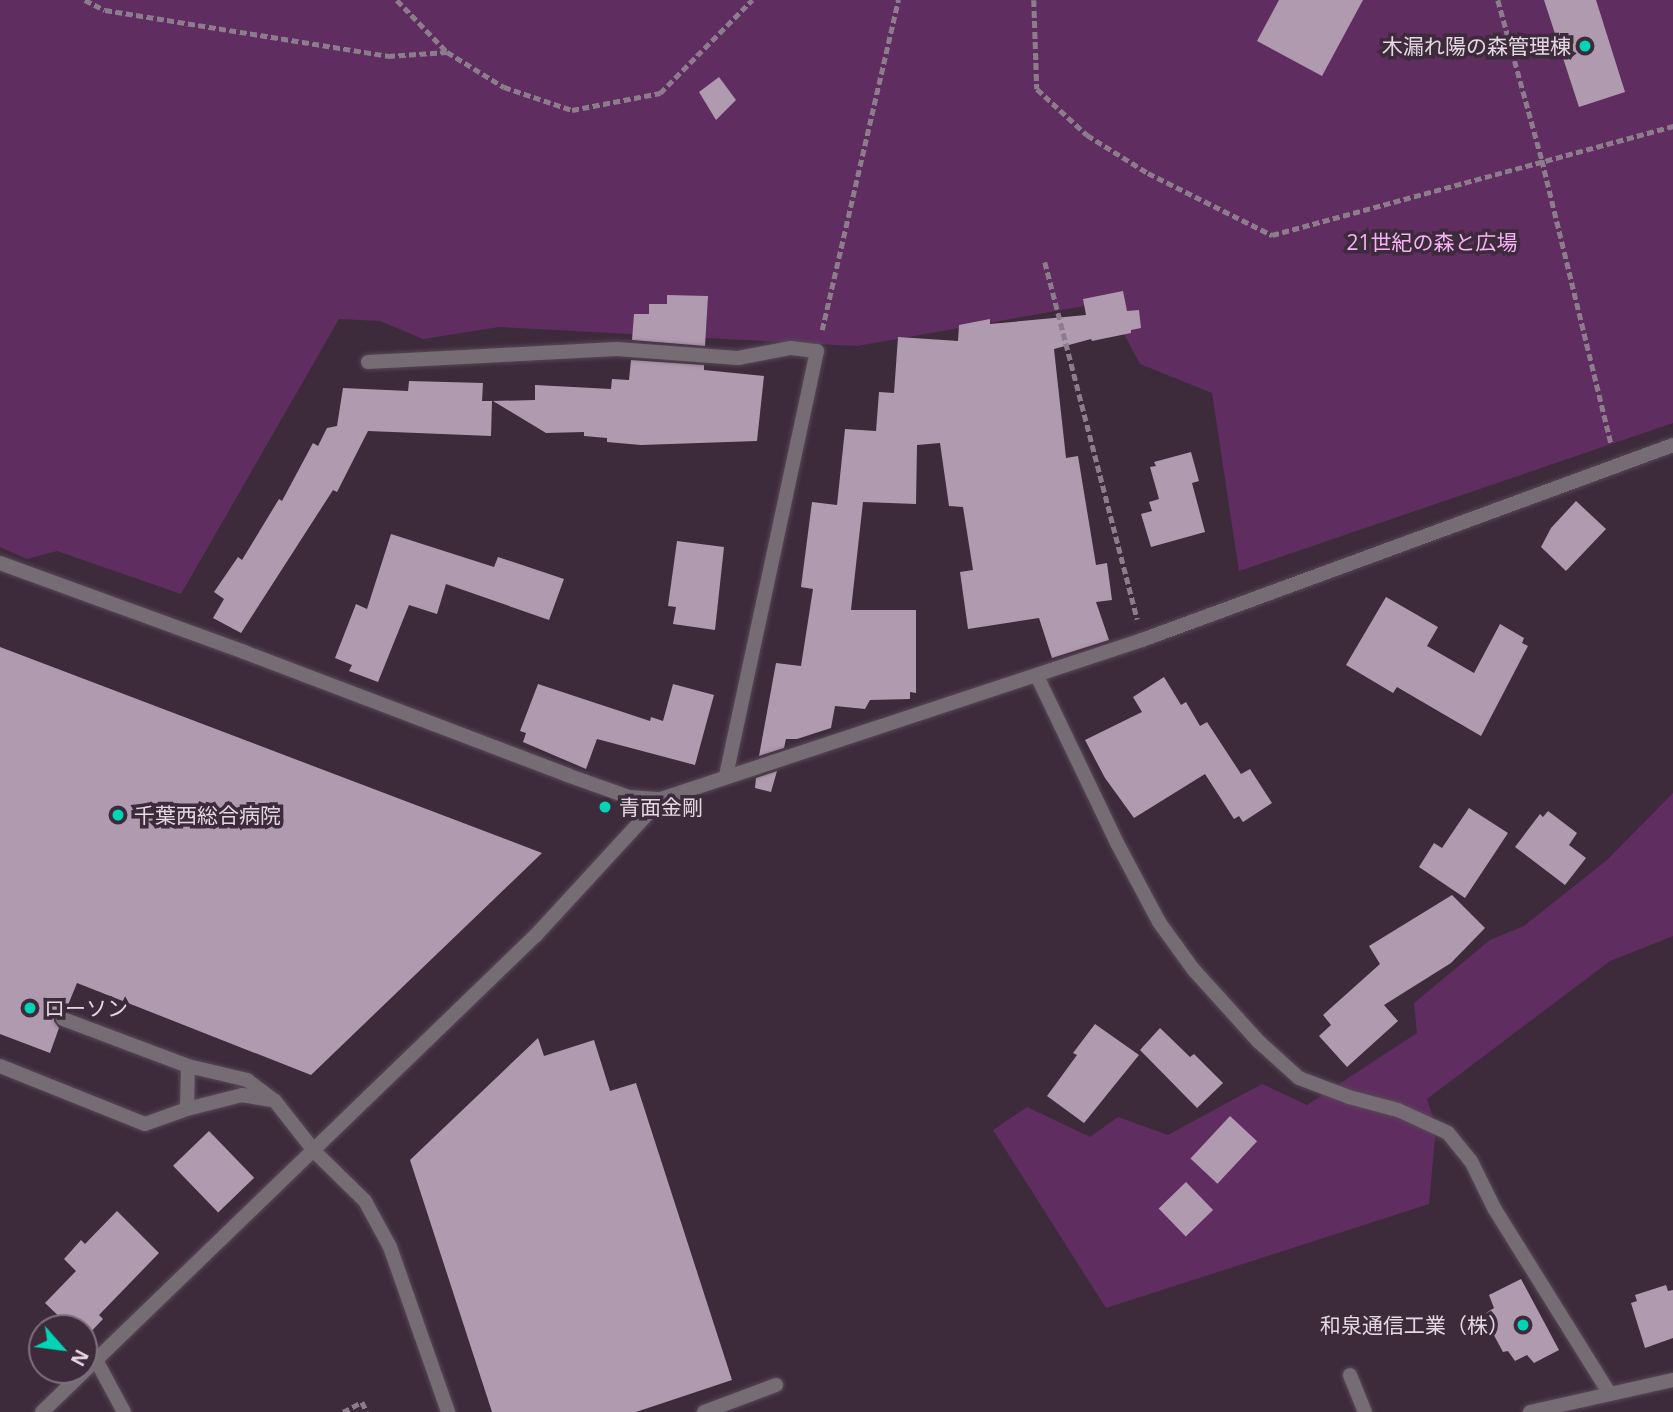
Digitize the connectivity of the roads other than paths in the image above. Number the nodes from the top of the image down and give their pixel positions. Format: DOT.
graph roads {
  1 [pos="368,362"];
  2 [pos="1673,444"];
  3 [pos="0,563"];
  4 [pos="1037,676"];
  5 [pos="726,776"];
  6 [pos="661,799"];
  7 [pos="63,1019"];
  8 [pos="0,1066"];
  9 [pos="188,1066"];
  10 [pos="275,1101"];
  11 [pos="187,1109"];
  12 [pos="315,1152"];
  13 [pos="98,1358"];
  14 [pos="98,1364"];
  15 [pos="1350,1375"];
  16 [pos="1673,1380"];
  17 [pos="71,1384"];
  18 [pos="776,1385"];
  19 [pos="1610,1394"];
  20 [pos="41,1412"];
  21 [pos="124,1412"];
  22 [pos="448,1412"];
  23 [pos="704,1412"];
  24 [pos="1364,1412"];
  25 [pos="1530,1412"];
  1 -- 5 [label="street"];
  2 -- 4 [label="street"];
  3 -- 6 [label="street"];
  4 -- 5 [label="street"];
  4 -- 19 [label="street"];
  5 -- 6 [label="street"];
  6 -- 12 [label="street"];
  7 -- 9 [label="street"];
  8 -- 11 [label="street"];
  9 -- 10 [label="street"];
  9 -- 11 [label="street"];
  10 -- 11 [label="street"];
  10 -- 12 [label="street"];
  12 -- 13 [label="street"];
  12 -- 22 [label="street"];
  14 -- 21 [label="street"];
  15 -- 24 [label="street"];
  16 -- 19 [label="street"];
  17 -- 20 [label="street"];
  18 -- 23 [label="street"];
  19 -- 25 [label="street"];
}
